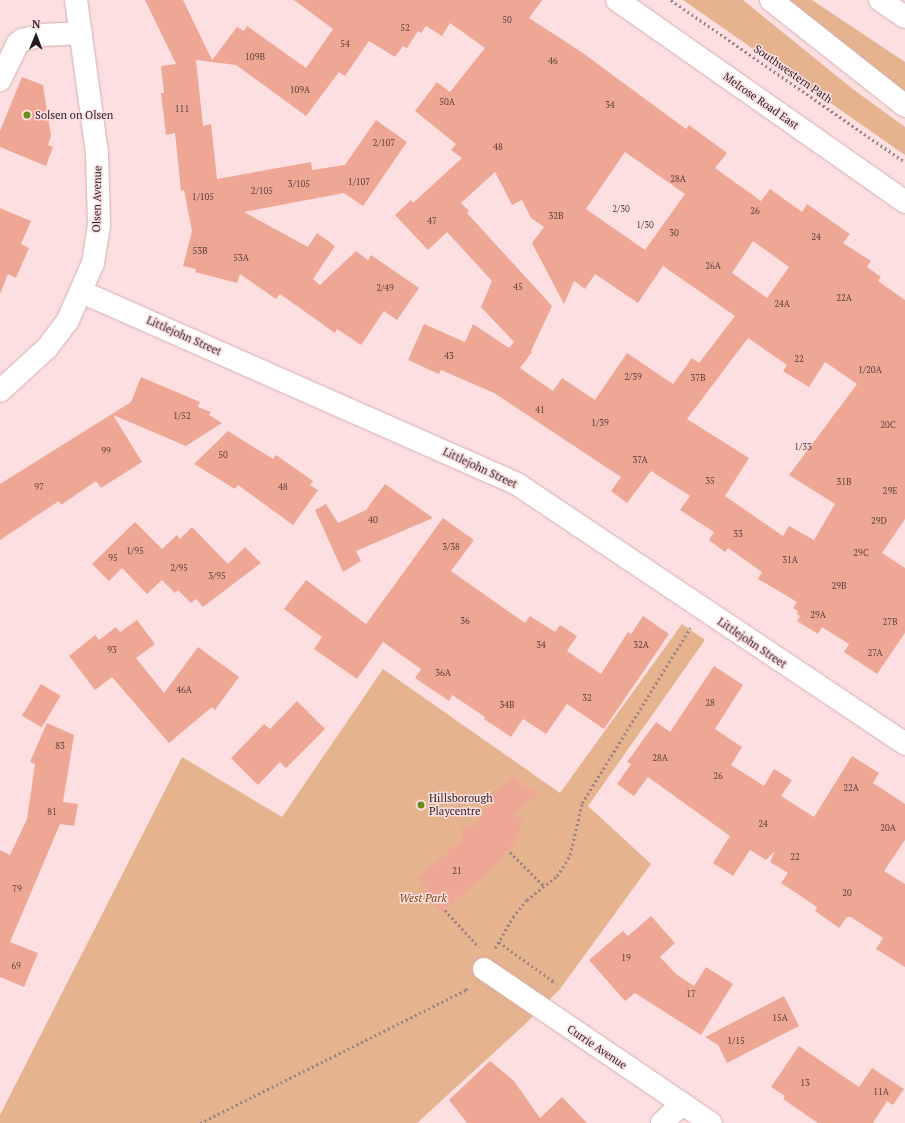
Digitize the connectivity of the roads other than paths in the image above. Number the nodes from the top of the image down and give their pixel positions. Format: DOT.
graph roads {
  1 [pos="76,0"];
  2 [pos="617,0"];
  3 [pos="771,0"];
  4 [pos="880,0"];
  5 [pos="905,17"];
  6 [pos="81,33"];
  7 [pos="0,80"];
  8 [pos="905,106"];
  9 [pos="905,202"];
  10 [pos="82,292"];
  11 [pos="0,390"];
  12 [pos="905,744"];
  13 [pos="482,965"];
  14 [pos="682,1104"];
  15 [pos="662,1123"];
  16 [pos="711,1123"];
  1 -- 6 [label="main road, Olsen Avenue"];
  2 -- 9 [label="main road, Melrose Road East"];
  3 -- 8 [label="main road"];
  4 -- 5 [label="main road"];
  6 -- 7 [label="main road"];
  6 -- 10 [label="main road, Olsen Avenue"];
  10 -- 11 [label="main road, Olsen Avenue"];
  10 -- 12 [label="main road, Littlejohn Street"];
  13 -- 14 [label="main road, Currie Avenue"];
  14 -- 15 [label="main road"];
  14 -- 16 [label="main road, Currie Avenue"];
}
